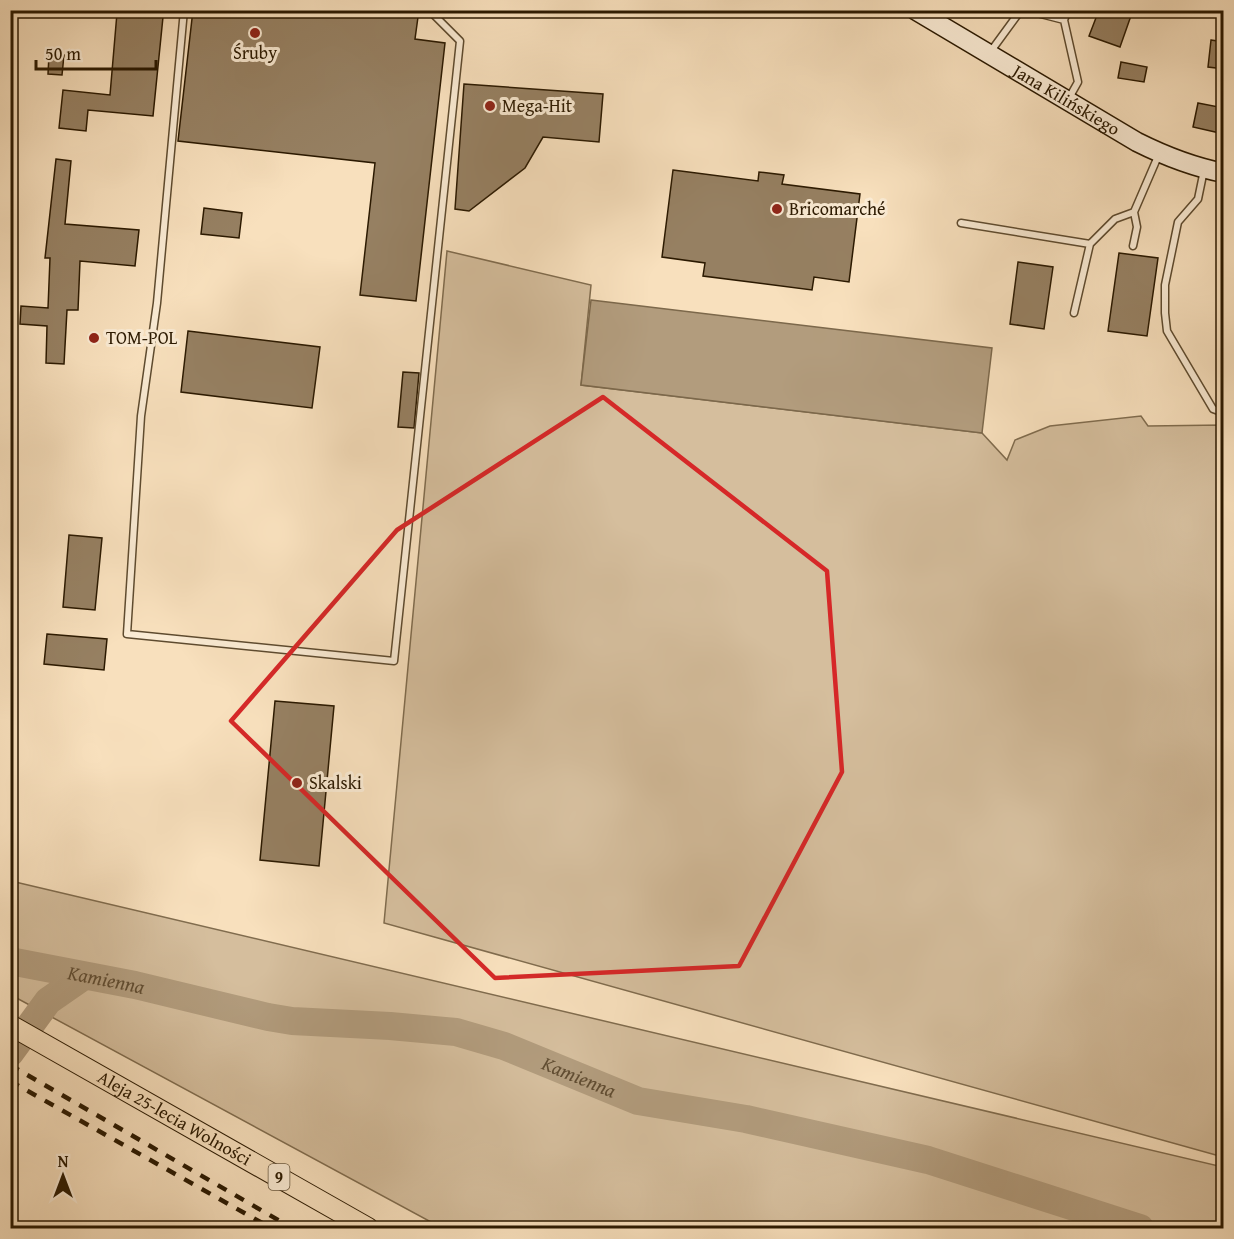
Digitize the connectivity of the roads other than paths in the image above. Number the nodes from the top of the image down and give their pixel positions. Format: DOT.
graph roads {
  1 [pos="184,10"];
  2 [pos="429,10"];
  3 [pos="915,10"];
  4 [pos="1023,10"];
  5 [pos="1068,10"];
  6 [pos="1064,20"];
  7 [pos="989,54"];
  8 [pos="1068,101"];
  9 [pos="1160,153"];
  10 [pos="1204,170"];
  11 [pos="1224,173"];
  12 [pos="1134,212"];
  13 [pos="961,223"];
  14 [pos="1090,244"];
  15 [pos="1133,246"];
  16 [pos="1074,313"];
  17 [pos="1224,413"];
  18 [pos="10,1025"];
  19 [pos="368,1228"];
  1 -- 2 [label="lane"];
  3 -- 7 [label="street, Jana Kilińskiego"];
  4 -- 6 [label="lane"];
  4 -- 7 [label="lane"];
  5 -- 6 [label="lane"];
  6 -- 8 [label="lane"];
  7 -- 8 [label="street, Jana Kilińskiego"];
  8 -- 9 [label="street, Jana Kilińskiego"];
  9 -- 10 [label="street, Jana Kilińskiego"];
  9 -- 12 [label="lane"];
  10 -- 11 [label="street, Jana Kilińskiego"];
  10 -- 17 [label="lane"];
  12 -- 14 [label="lane"];
  12 -- 15 [label="lane"];
  13 -- 14 [label="lane"];
  14 -- 16 [label="lane"];
  18 -- 19 [label="main road, Aleja 25-lecia Wolności / 9"];
}
